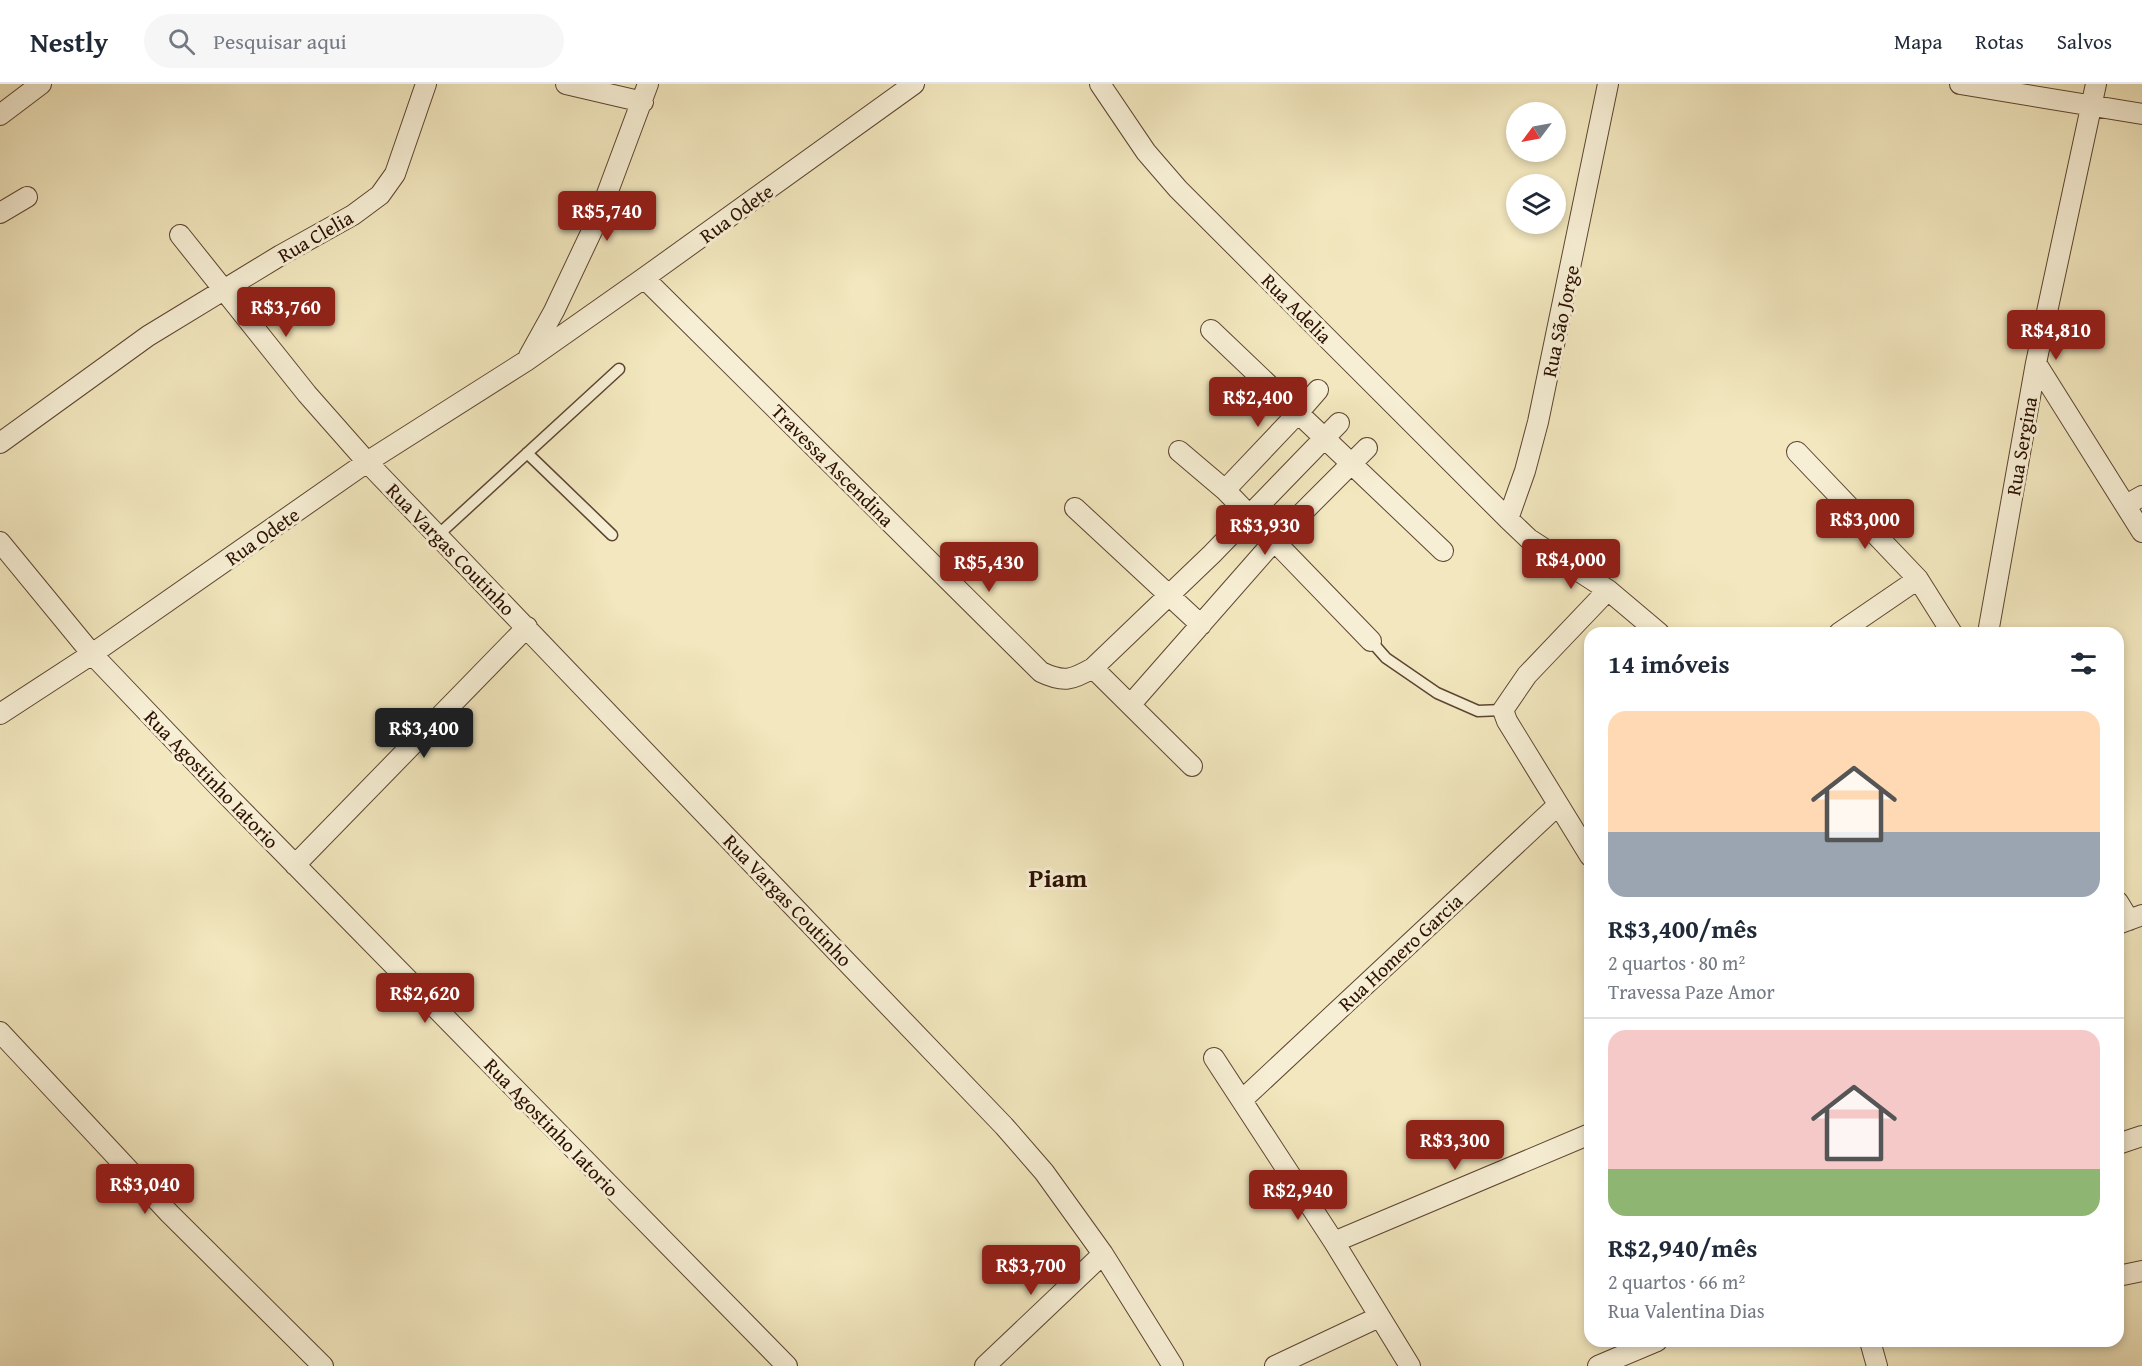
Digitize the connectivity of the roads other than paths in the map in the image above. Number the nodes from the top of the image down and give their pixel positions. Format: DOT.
graph roads {
  1 [pos="41,84"];
  2 [pos="426,84"];
  3 [pos="566,84"];
  4 [pos="914,84"];
  5 [pos="1100,84"];
  6 [pos="1608,84"];
  7 [pos="1960,84"];
  8 [pos="2096,84"];
  9 [pos="645,93"];
  10 [pos="2092,106"];
  11 [pos="2142,114"];
  12 [pos="0,115"];
  13 [pos="27,197"];
  14 [pos="0,213"];
  15 [pos="180,235"];
  16 [pos="644,278"];
  17 [pos="223,290"];
  18 [pos="1211,330"];
  19 [pos="526,361"];
  20 [pos="2036,363"];
  21 [pos="619,369"];
  22 [pos="1318,390"];
  23 [pos="1298,413"];
  24 [pos="1339,423"];
  25 [pos="1324,438"];
  26 [pos="0,443"];
  27 [pos="1367,448"];
  28 [pos="1179,451"];
  29 [pos="1797,452"];
  30 [pos="527,453"];
  31 [pos="367,462"];
  32 [pos="1351,464"];
  33 [pos="1225,490"];
  34 [pos="2134,501"];
  35 [pos="1076,508"];
  36 [pos="1249,515"];
  37 [pos="1508,519"];
  38 [pos="2142,532"];
  39 [pos="438,535"];
  40 [pos="612,535"];
  41 [pos="1275,540"];
  42 [pos="0,542"];
  43 [pos="1443,551"];
  44 [pos="1918,579"];
  45 [pos="1608,590"];
  46 [pos="1168,596"];
  47 [pos="1201,625"];
  48 [pos="527,627"];
  49 [pos="1652,627"];
  50 [pos="1848,627"];
  51 [pos="1948,627"];
  52 [pos="1989,627"];
  53 [pos="1371,641"];
  54 [pos="92,654"];
  55 [pos="1093,668"];
  56 [pos="1131,704"];
  57 [pos="0,714"];
  58 [pos="1505,715"];
  59 [pos="1192,766"];
  60 [pos="1558,805"];
  61 [pos="1584,846"];
  62 [pos="295,865"];
  63 [pos="0,1032"];
  64 [pos="1214,1058"];
  65 [pos="1242,1100"];
  66 [pos="2142,1136"];
  67 [pos="1584,1137"];
  68 [pos="2124,1142"];
  69 [pos="1334,1242"];
  70 [pos="1103,1254"];
  71 [pos="2142,1271"];
  72 [pos="2124,1275"];
  73 [pos="1379,1317"];
  74 [pos="1643,1347"];
  75 [pos="1872,1347"];
  76 [pos="322,1366"];
  77 [pos="787,1366"];
  78 [pos="985,1366"];
  79 [pos="1173,1366"];
  80 [pos="1275,1366"];
  81 [pos="1410,1366"];
  82 [pos="1598,1366"];
  83 [pos="1877,1366"];
  1 -- 12 [label="street"];
  2 -- 17 [label="street, Rua Clelia"];
  3 -- 9 [label="street"];
  4 -- 16 [label="street, Rua Odete"];
  5 -- 37 [label="street, Rua Adelia"];
  6 -- 37 [label="street, Rua São Jorge"];
  7 -- 10 [label="street"];
  8 -- 10 [label="street, Rua Sergina"];
  9 -- 19 [label="street, Rua Odete"];
  10 -- 11 [label="street"];
  10 -- 20 [label="street, Rua Sergina"];
  13 -- 14 [label="street"];
  15 -- 17 [label="street, Rua Vargas Coutinho"];
  16 -- 19 [label="street, Rua Odete"];
  16 -- 55 [label="street, Travessa Ascendina"];
  17 -- 26 [label="street, Rua Clelia"];
  17 -- 31 [label="street, Rua Vargas Coutinho"];
  18 -- 23 [label="street"];
  19 -- 31 [label="street, Rua Odete"];
  20 -- 34 [label="street"];
  20 -- 52 [label="street, Rua Sergina"];
  21 -- 30 [label="lane"];
  22 -- 23 [label="street"];
  23 -- 25 [label="street"];
  23 -- 33 [label="street"];
  24 -- 25 [label="street, Travessa Ascendina"];
  25 -- 32 [label="street"];
  25 -- 36 [label="street, Travessa Ascendina"];
  27 -- 32 [label="street"];
  28 -- 33 [label="street"];
  29 -- 44 [label="street"];
  30 -- 39 [label="lane"];
  30 -- 40 [label="lane"];
  31 -- 39 [label="street, Rua Vargas Coutinho"];
  31 -- 54 [label="street, Rua Odete"];
  32 -- 41 [label="street"];
  32 -- 43 [label="street"];
  33 -- 36 [label="street"];
  34 -- 38 [label="street"];
  35 -- 46 [label="street"];
  36 -- 41 [label="street"];
  36 -- 46 [label="street, Travessa Ascendina"];
  37 -- 45 [label="street, Rua Adelia"];
  39 -- 48 [label="street, Rua Vargas Coutinho"];
  41 -- 47 [label="street"];
  41 -- 53 [label="street"];
  42 -- 54 [label="street, Rua Agostinho Iatorio"];
  44 -- 50 [label="street"];
  44 -- 51 [label="street"];
  45 -- 49 [label="street, Rua Adelia"];
  45 -- 58 [label="street"];
  46 -- 47 [label="street"];
  46 -- 55 [label="street, Travessa Ascendina"];
  47 -- 56 [label="street"];
  48 -- 62 [label="street"];
  48 -- 70 [label="street, Rua Vargas Coutinho"];
  53 -- 58 [label="lane"];
  54 -- 57 [label="street, Rua Odete"];
  54 -- 62 [label="street, Rua Agostinho Iatorio"];
  55 -- 56 [label="street"];
  56 -- 59 [label="street"];
  58 -- 60 [label="street"];
  60 -- 61 [label="street"];
  60 -- 65 [label="street, Rua Homero Garcia"];
  62 -- 77 [label="street, Rua Agostinho Iatorio"];
  63 -- 76 [label="street"];
  64 -- 65 [label="street"];
  65 -- 69 [label="street"];
  66 -- 68 [label="street"];
  67 -- 69 [label="street"];
  69 -- 73 [label="street"];
  70 -- 78 [label="street"];
  70 -- 79 [label="street, Rua Vargas Coutinho"];
  71 -- 72 [label="street"];
  73 -- 80 [label="street"];
  73 -- 81 [label="street"];
  74 -- 82 [label="street"];
  75 -- 83 [label="street"];
}
